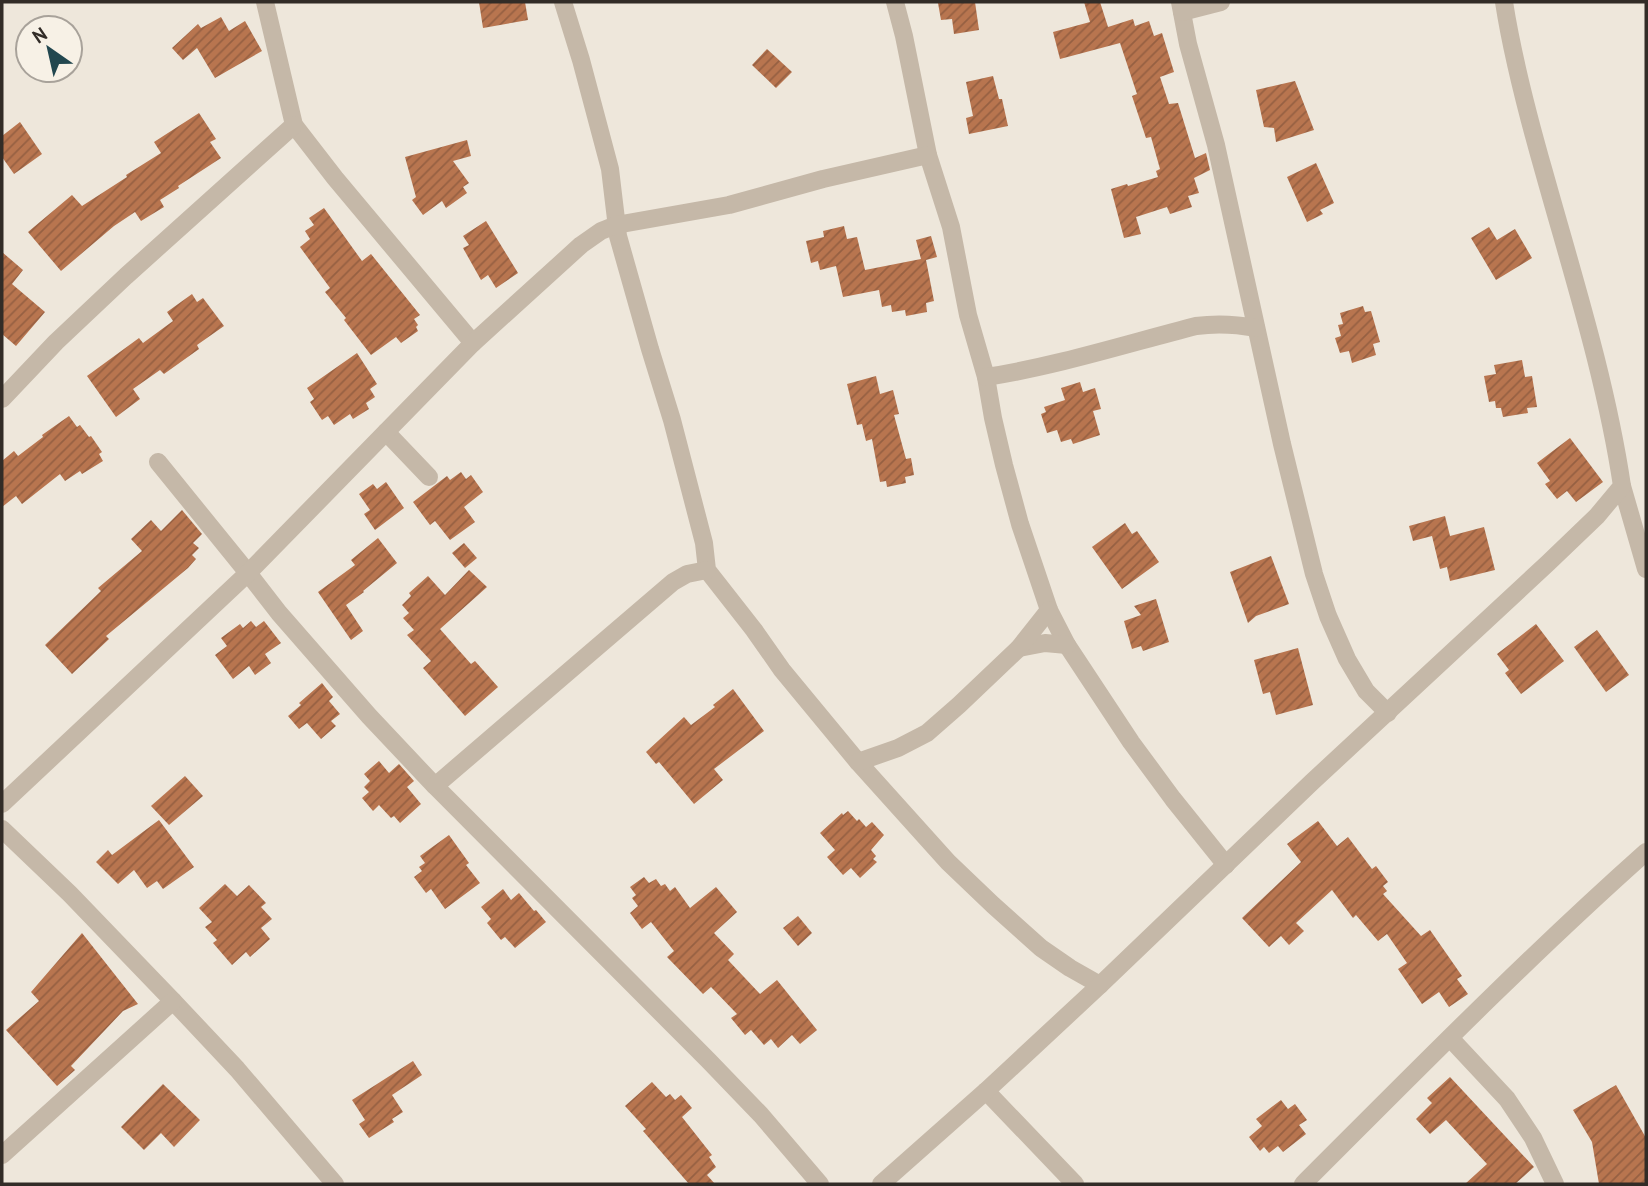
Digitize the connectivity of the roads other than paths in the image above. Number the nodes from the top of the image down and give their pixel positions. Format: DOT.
graph roads {
  1 [pos="265,2"];
  2 [pos="563,2"];
  3 [pos="895,2"];
  4 [pos="1221,2"];
  5 [pos="1504,2"];
  6 [pos="1181,7"];
  7 [pos="294,125"];
  8 [pos="928,155"];
  9 [pos="616,225"];
  10 [pos="1256,327"];
  11 [pos="473,343"];
  12 [pos="986,377"];
  13 [pos="2,399"];
  14 [pos="386,432"];
  15 [pos="158,463"];
  16 [pos="429,477"];
  17 [pos="1622,486"];
  18 [pos="1640,528"];
  19 [pos="1646,569"];
  20 [pos="707,570"];
  21 [pos="248,573"];
  22 [pos="1049,610"];
  23 [pos="1067,645"];
  24 [pos="1019,648"];
  25 [pos="1388,713"];
  26 [pos="858,762"];
  27 [pos="435,786"];
  28 [pos="2,804"];
  29 [pos="2,829"];
  30 [pos="1646,852"];
  31 [pos="1226,865"];
  32 [pos="1100,985"];
  33 [pos="173,1001"];
  34 [pos="1450,1038"];
  35 [pos="986,1091"];
  36 [pos="2,1155"];
  37 [pos="335,1184"];
  38 [pos="820,1184"];
  39 [pos="881,1184"];
  40 [pos="1075,1184"];
  41 [pos="1303,1184"];
  42 [pos="1555,1184"];
  1 -- 7 [label="street"];
  2 -- 9 [label="street"];
  3 -- 8 [label="street"];
  4 -- 6 [label="street"];
  5 -- 17 [label="street"];
  6 -- 10 [label="street"];
  7 -- 11 [label="street"];
  7 -- 13 [label="street"];
  8 -- 9 [label="street"];
  8 -- 12 [label="street"];
  9 -- 11 [label="street"];
  9 -- 20 [label="street"];
  10 -- 12 [label="street"];
  10 -- 25 [label="street"];
  11 -- 14 [label="street"];
  12 -- 22 [label="street"];
  14 -- 16 [label="street"];
  14 -- 21 [label="street"];
  15 -- 21 [label="street"];
  17 -- 18 [label="street"];
  17 -- 25 [label="street"];
  18 -- 19 [label="street"];
  20 -- 26 [label="street"];
  20 -- 27 [label="street"];
  21 -- 27 [label="street"];
  21 -- 28 [label="street"];
  22 -- 23 [label="street"];
  22 -- 24 [label="street"];
  23 -- 24 [label="street"];
  23 -- 31 [label="street"];
  24 -- 26 [label="street"];
  25 -- 31 [label="street"];
  26 -- 32 [label="street"];
  27 -- 38 [label="street"];
  29 -- 33 [label="street"];
  30 -- 34 [label="street"];
  31 -- 32 [label="street"];
  32 -- 35 [label="street"];
  33 -- 36 [label="street"];
  33 -- 37 [label="street"];
  34 -- 41 [label="street"];
  34 -- 42 [label="street"];
  35 -- 39 [label="street"];
  35 -- 40 [label="street"];
}
